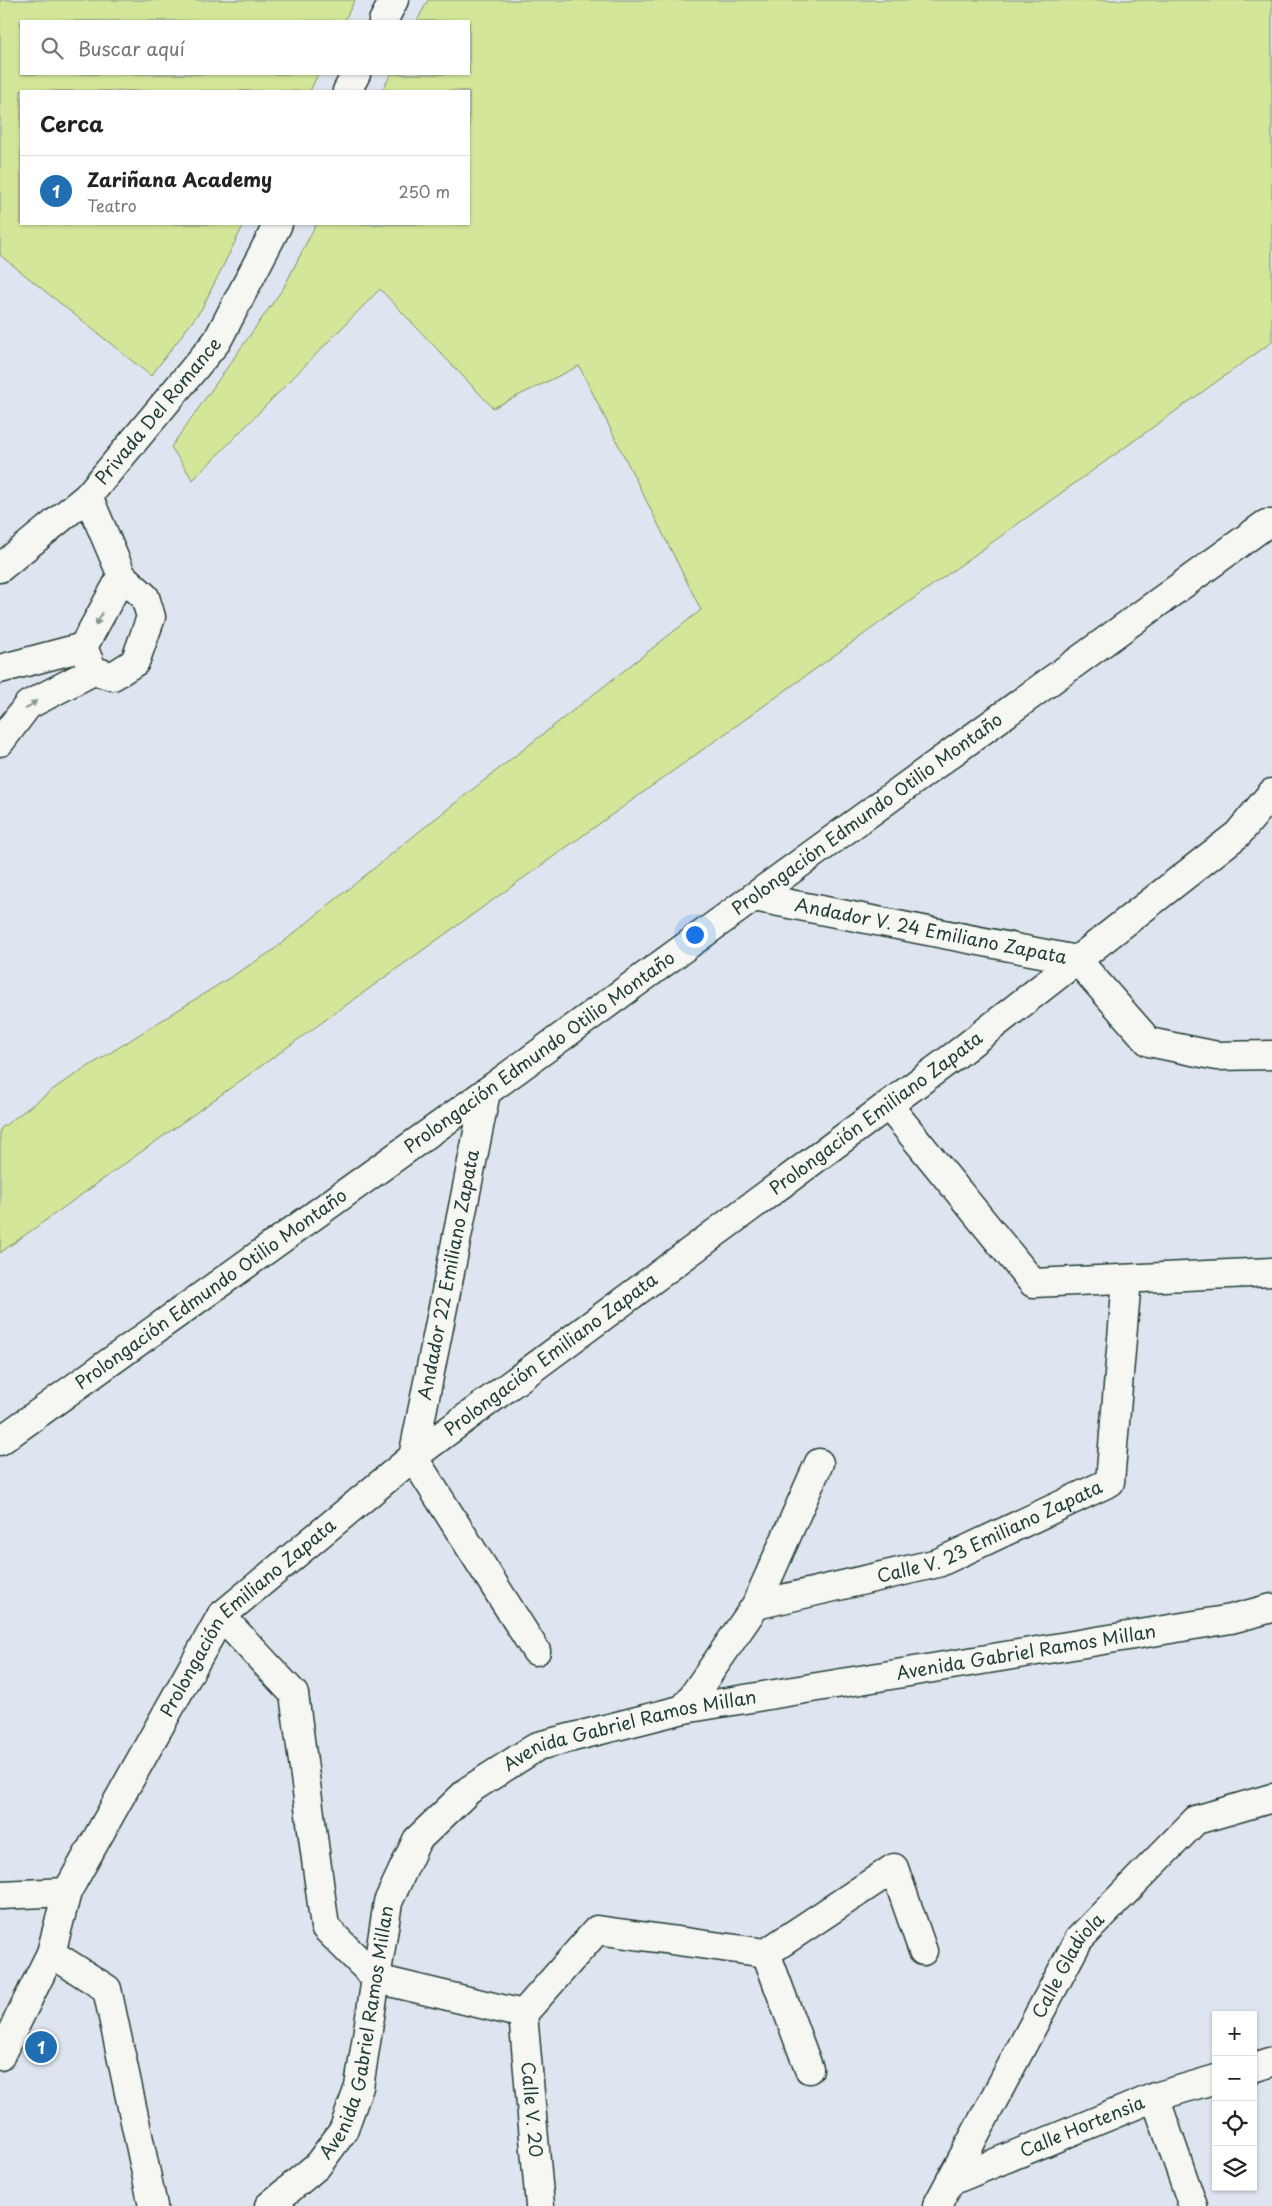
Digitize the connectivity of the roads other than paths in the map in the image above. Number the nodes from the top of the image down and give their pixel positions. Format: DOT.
graph roads {
  1 [pos="394,0"];
  2 [pos="384,20"];
  3 [pos="355,75"];
  4 [pos="348,90"];
  5 [pos="277,225"];
  6 [pos="88,496"];
  7 [pos="1272,524"];
  8 [pos="0,568"];
  9 [pos="122,576"];
  10 [pos="88,659"];
  11 [pos="0,669"];
  12 [pos="0,742"];
  13 [pos="1272,793"];
  14 [pos="754,897"];
  15 [pos="1078,960"];
  16 [pos="1272,1054"];
  17 [pos="486,1092"];
  18 [pos="888,1106"];
  19 [pos="1272,1272"];
  20 [pos="1128,1279"];
  21 [pos="0,1441"];
  22 [pos="413,1457"];
  23 [pos="819,1463"];
  24 [pos="756,1605"];
  25 [pos="1272,1608"];
  26 [pos="221,1616"];
  27 [pos="536,1651"];
  28 [pos="684,1709"];
  29 [pos="1272,1798"];
  30 [pos="67,1892"];
  31 [pos="0,1895"];
  32 [pos="923,1952"];
  33 [pos="766,1953"];
  34 [pos="51,1954"];
  35 [pos="377,1979"];
  36 [pos="523,2014"];
  37 [pos="0,2056"];
  38 [pos="1272,2062"];
  39 [pos="1257,2067"];
  40 [pos="809,2069"];
  41 [pos="1212,2080"];
  42 [pos="1155,2096"];
  43 [pos="951,2181"];
  44 [pos="153,2206"];
  45 [pos="269,2206"];
  46 [pos="540,2206"];
  47 [pos="937,2206"];
  48 [pos="1193,2206"];
  1 -- 2 [label="street"];
  3 -- 4 [label="street"];
  5 -- 6 [label="street, Privada Del Romance"];
  6 -- 8 [label="street, Privada Del Romance"];
  6 -- 9 [label="street"];
  7 -- 14 [label="street, Prolongación Edmundo Otilio Montaño"];
  9 -- 10 [label="street, one-way"];
  9 -- 10 [label="street"];
  10 -- 11 [label="street"];
  12 -- 10 [label="street, one-way"];
  13 -- 15 [label="street, Prolongación Emiliano Zapata"];
  14 -- 15 [label="street, Andador V. 24 Emiliano Zapata"];
  14 -- 17 [label="street, Prolongación Edmundo Otilio Montaño"];
  15 -- 16 [label="street"];
  15 -- 18 [label="street, Prolongación Emiliano Zapata"];
  17 -- 21 [label="street, Prolongación Edmundo Otilio Montaño"];
  17 -- 22 [label="street, Andador 22 Emiliano Zapata"];
  18 -- 20 [label="street"];
  18 -- 22 [label="street, Prolongación Emiliano Zapata"];
  19 -- 20 [label="street"];
  20 -- 24 [label="street, Calle V. 23 Emiliano Zapata"];
  22 -- 26 [label="street, Prolongación Emiliano Zapata"];
  22 -- 27 [label="street"];
  23 -- 24 [label="street"];
  24 -- 28 [label="street"];
  25 -- 28 [label="street, Avenida Gabriel Ramos Millan"];
  26 -- 30 [label="street, Prolongación Emiliano Zapata"];
  26 -- 35 [label="street"];
  28 -- 35 [label="street, Avenida Gabriel Ramos Millan"];
  29 -- 43 [label="street, Calle Gladiola"];
  30 -- 31 [label="street"];
  30 -- 34 [label="street, Prolongación Emiliano Zapata"];
  32 -- 33 [label="street"];
  33 -- 36 [label="street"];
  33 -- 40 [label="street"];
  34 -- 37 [label="street, Prolongación Emiliano Zapata"];
  34 -- 44 [label="street"];
  35 -- 36 [label="street"];
  35 -- 45 [label="street, Avenida Gabriel Ramos Millan"];
  36 -- 46 [label="street, Calle V. 20"];
  38 -- 39 [label="street"];
  41 -- 42 [label="street, Calle Hortensia"];
  42 -- 43 [label="street, Calle Hortensia"];
  42 -- 48 [label="street"];
  43 -- 47 [label="street, Calle Gladiola"];
}
